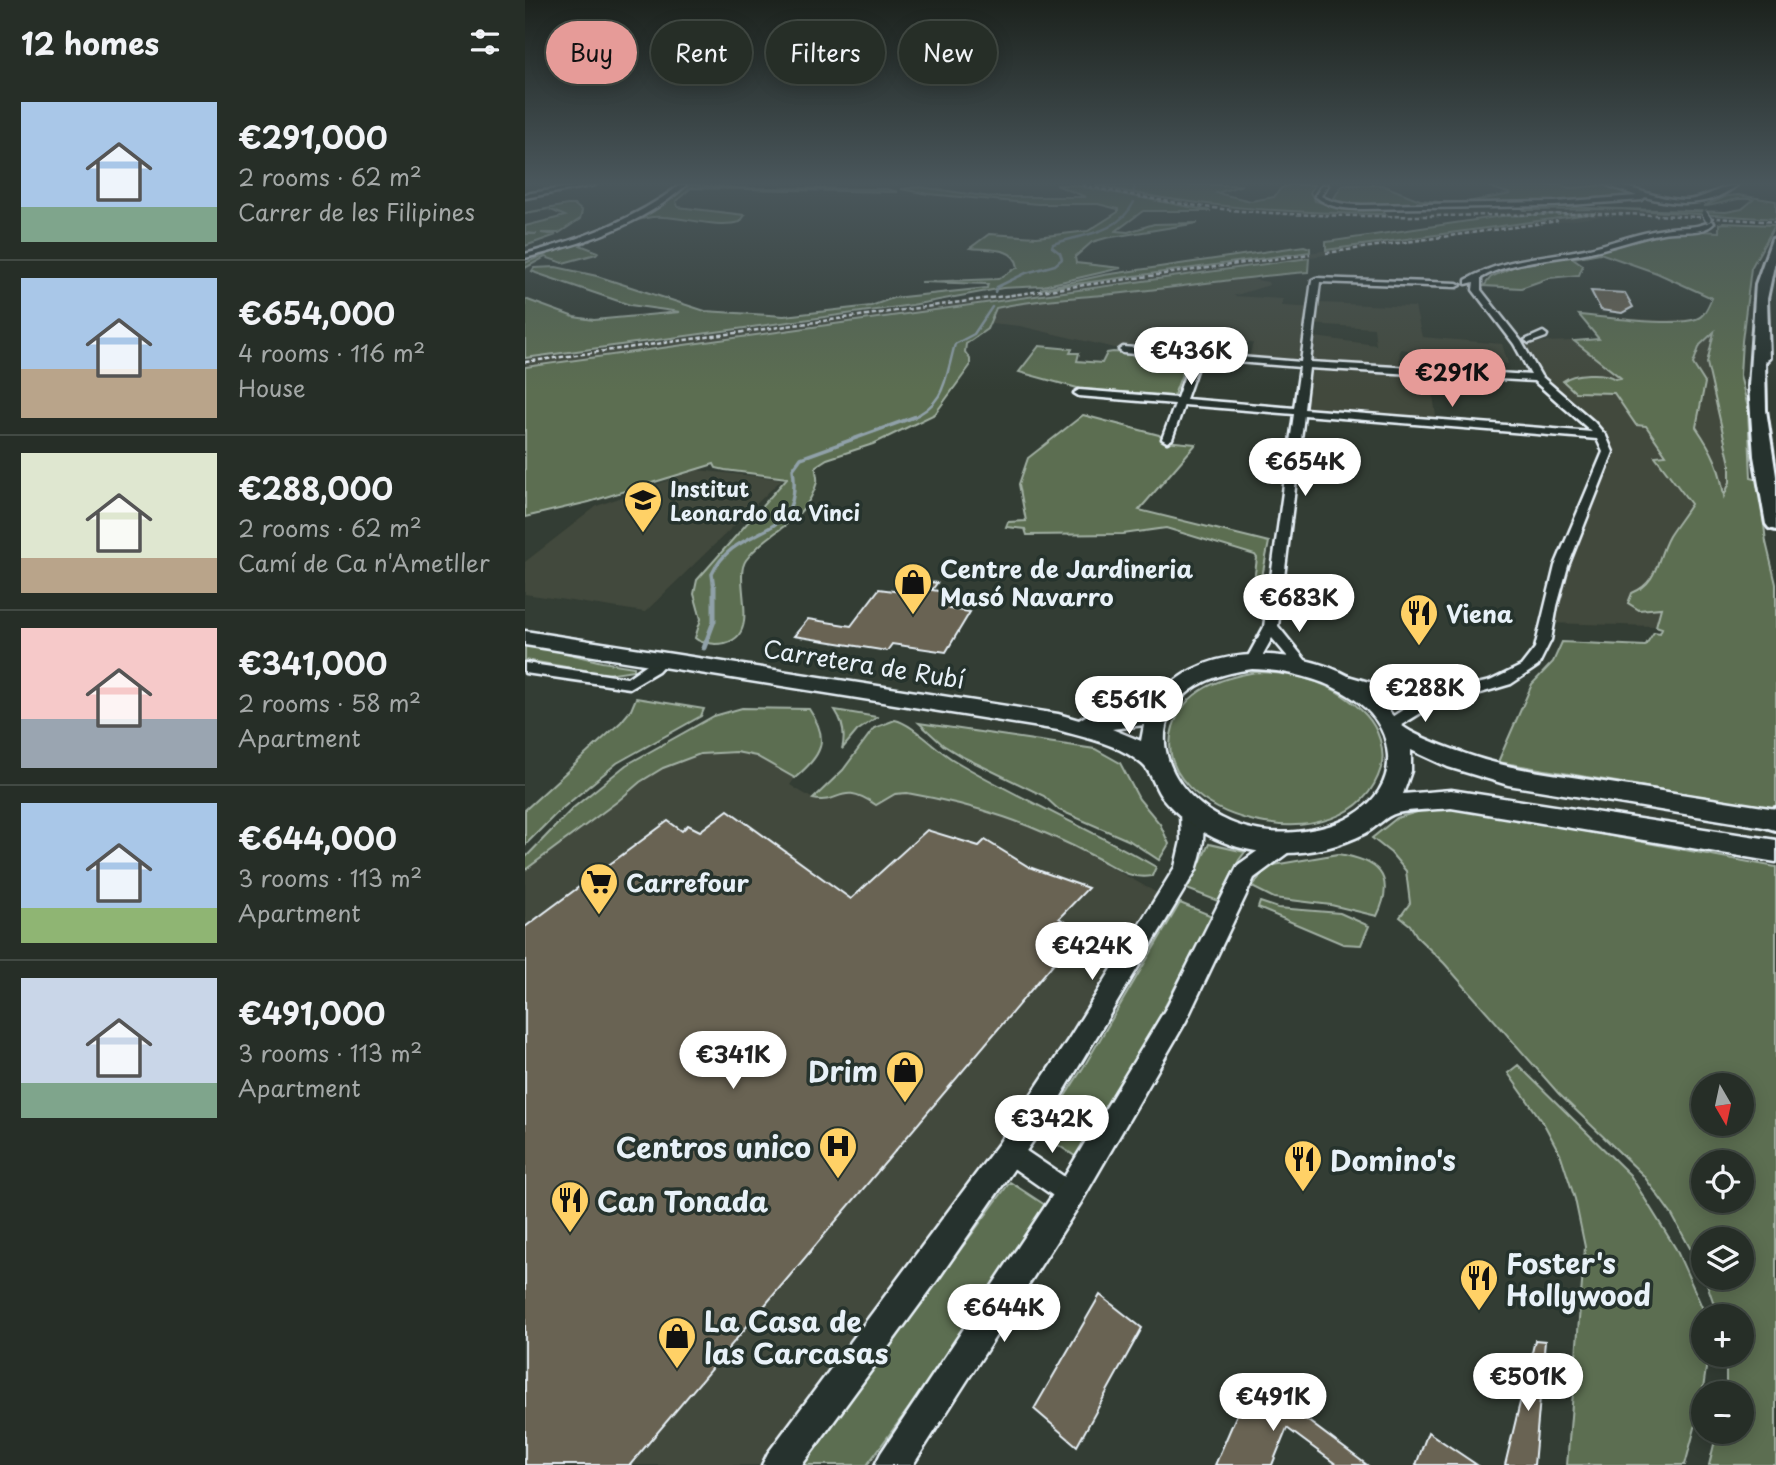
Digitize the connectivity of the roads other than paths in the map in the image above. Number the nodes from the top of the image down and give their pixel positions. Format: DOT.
graph roads {
  1 [pos="1573,253"];
  2 [pos="1772,253"];
  3 [pos="1478,279"];
  4 [pos="1466,290"];
  5 [pos="1205,332"];
  6 [pos="1543,335"];
  7 [pos="1529,340"];
  8 [pos="1759,341"];
  9 [pos="1122,350"];
  10 [pos="1196,356"];
  11 [pos="1306,365"];
  12 [pos="1537,378"];
  13 [pos="1079,393"];
  14 [pos="1181,402"];
  15 [pos="1301,413"];
  16 [pos="1776,421"];
  17 [pos="1601,436"];
  18 [pos="1167,439"];
  19 [pos="1776,524"];
  20 [pos="1271,627"];
  21 [pos="525,638"];
  22 [pos="663,658"];
  23 [pos="1252,662"];
  24 [pos="1303,666"];
  25 [pos="525,668"];
  26 [pos="1339,679"];
  27 [pos="1434,699"];
  28 [pos="1158,713"];
  29 [pos="1058,722"];
  30 [pos="1392,729"];
  31 [pos="1154,760"];
  32 [pos="1190,811"];
  33 [pos="1378,811"];
  34 [pos="1776,819"];
  35 [pos="1285,843"];
  36 [pos="1776,851"];
  37 [pos="1010,1152"];
  38 [pos="1070,1194"];
  39 [pos="780,1465"];
  40 [pos="893,1465"];
  1 -- 3 [label="street"];
  2 -- 8 [label="highway"];
  3 -- 4 [label="street"];
  3 -- 4 [label="street"];
  4 -- 11 [label="street"];
  4 -- 12 [label="street"];
  5 -- 10 [label="street"];
  6 -- 7 [label="street"];
  8 -- 16 [label="highway"];
  8 -- 19 [label="highway"];
  9 -- 10 [label="street"];
  10 -- 11 [label="street"];
  10 -- 14 [label="street"];
  11 -- 12 [label="street"];
  11 -- 15 [label="street"];
  12 -- 17 [label="street"];
  13 -- 14 [label="street"];
  14 -- 15 [label="street"];
  14 -- 18 [label="street"];
  15 -- 17 [label="street"];
  15 -- 20 [label="street"];
  17 -- 27 [label="street"];
  20 -- 23 [label="street"];
  20 -- 24 [label="street"];
  21 -- 22 [label="main road, Carretera de Rubí"];
  22 -- 25 [label="street"];
  22 -- 29 [label="main road, Carretera de Rubí"];
  23 -- 24 [label="main road"];
  23 -- 28 [label="main road"];
  24 -- 26 [label="main road"];
  26 -- 27 [label="street"];
  26 -- 30 [label="main road"];
  27 -- 30 [label="street"];
  28 -- 29 [label="main road"];
  28 -- 31 [label="main road"];
  29 -- 31 [label="main road"];
  30 -- 33 [label="main road"];
  30 -- 34 [label="main road"];
  31 -- 32 [label="main road"];
  32 -- 35 [label="main road"];
  32 -- 37 [label="street"];
  33 -- 35 [label="main road"];
  33 -- 36 [label="main road"];
  35 -- 38 [label="street"];
  37 -- 38 [label="street"];
  37 -- 39 [label="street"];
  38 -- 40 [label="street"];
}
